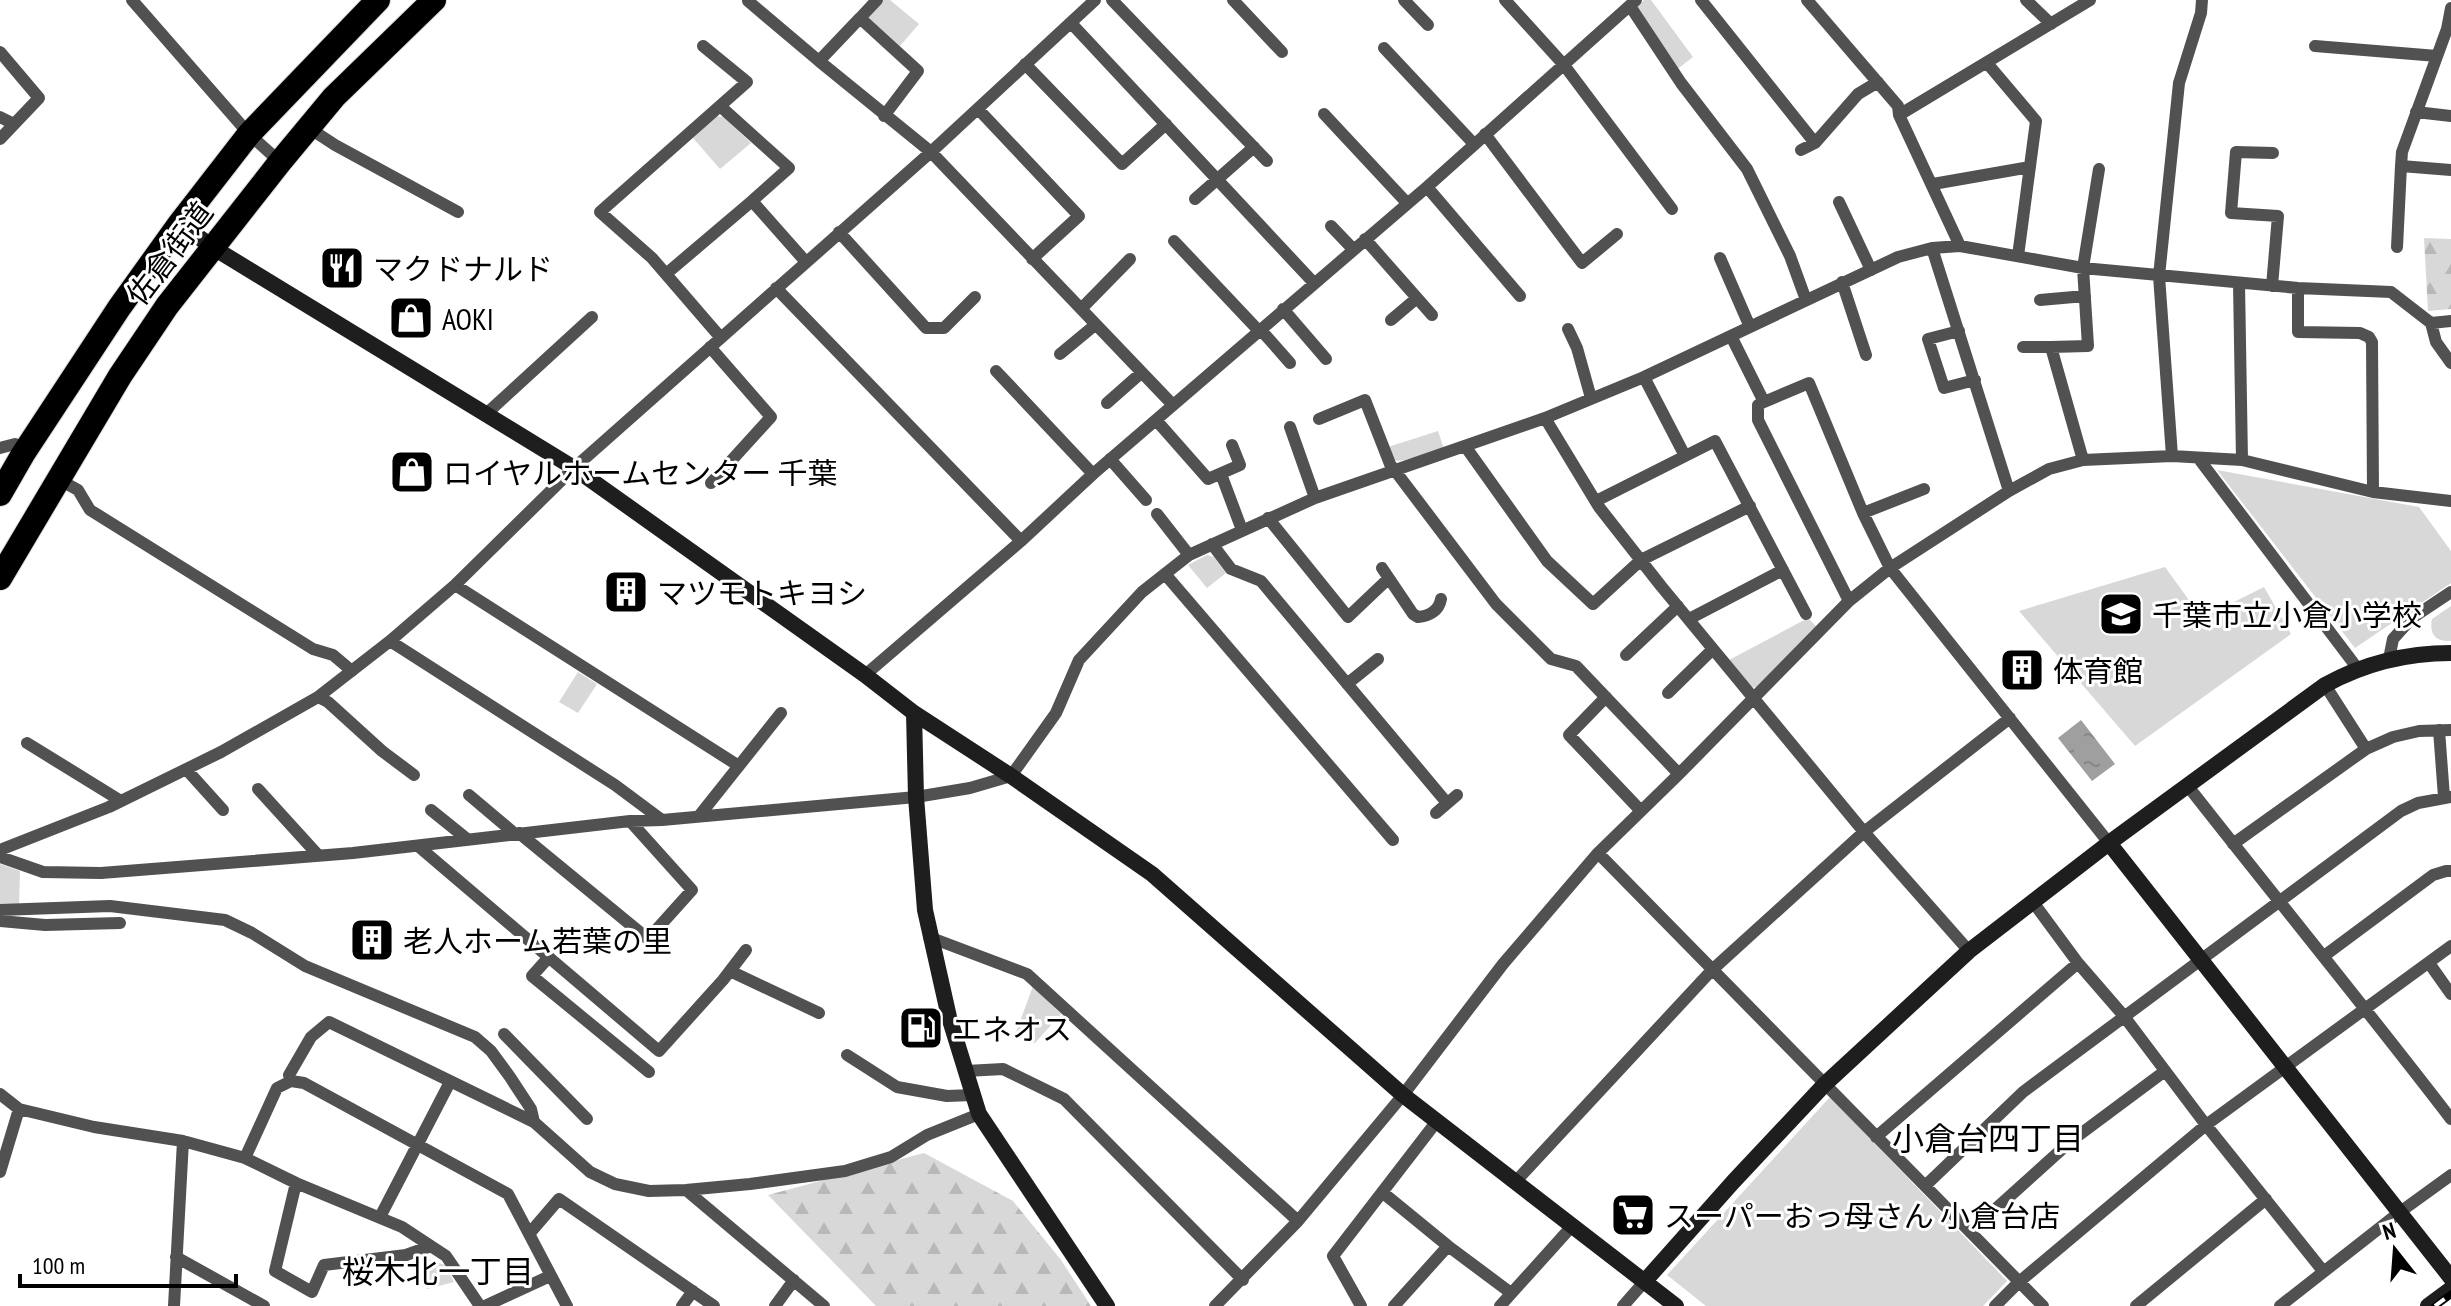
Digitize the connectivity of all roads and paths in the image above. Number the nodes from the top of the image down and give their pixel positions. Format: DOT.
graph roads {
  1 [pos="132,0"];
  2 [pos="378,0"];
  3 [pos="434,0"];
  4 [pos="749,0"];
  5 [pos="877,0"];
  6 [pos="1095,0"];
  7 [pos="1112,0"];
  8 [pos="1233,0"];
  9 [pos="1404,0"];
  10 [pos="1505,0"];
  11 [pos="1701,0"];
  12 [pos="1807,0"];
  13 [pos="2026,0"];
  14 [pos="2090,0"];
  15 [pos="2202,0"];
  16 [pos="1628,4"];
  17 [pos="2451,8"];
  18 [pos="860,18"];
  19 [pos="1071,23"];
  20 [pos="2051,24"];
  21 [pos="1428,25"];
  22 [pos="2447,39"];
  23 [pos="703,46"];
  24 [pos="2315,46"];
  25 [pos="1384,48"];
  26 [pos="0,52"];
  27 [pos="1282,52"];
  28 [pos="2437,56"];
  29 [pos="819,61"];
  30 [pos="1987,63"];
  31 [pos="1025,64"];
  32 [pos="1564,65"];
  33 [pos="1878,82"];
  34 [pos="720,106"];
  35 [pos="978,109"];
  36 [pos="2416,112"];
  37 [pos="1324,114"];
  38 [pos="1899,115"];
  39 [pos="884,116"];
  40 [pos="2451,116"];
  41 [pos="0,117"];
  42 [pos="14,124"];
  43 [pos="1166,124"];
  44 [pos="309,128"];
  45 [pos="249,134"];
  46 [pos="1485,134"];
  47 [pos="0,139"];
  48 [pos="1815,143"];
  49 [pos="1474,144"];
  50 [pos="1254,147"];
  51 [pos="1801,150"];
  52 [pos="931,152"];
  53 [pos="2273,153"];
  54 [pos="1267,161"];
  55 [pos="280,162"];
  56 [pos="2401,166"];
  57 [pos="2030,167"];
  58 [pos="2099,169"];
  59 [pos="2451,170"];
  60 [pos="1217,179"];
  61 [pos="1933,184"];
  62 [pos="1427,187"];
  63 [pos="1195,199"];
  64 [pos="752,201"];
  65 [pos="1839,202"];
  66 [pos="1407,203"];
  67 [pos="1672,209"];
  68 [pos="458,212"];
  69 [pos="180,223"];
  70 [pos="1331,226"];
  71 [pos="839,232"];
  72 [pos="1617,234"];
  73 [pos="1365,239"];
  74 [pos="1174,241"];
  75 [pos="1960,246"];
  76 [pos="212,247"];
  77 [pos="2397,247"];
  78 [pos="1932,248"];
  79 [pos="1353,249"];
  80 [pos="2018,256"];
  81 [pos="1720,258"];
  82 [pos="1032,259"];
  83 [pos="1130,259"];
  84 [pos="806,262"];
  85 [pos="2083,268"];
  86 [pos="1871,270"];
  87 [pos="666,274"];
  88 [pos="2159,276"];
  89 [pos="1313,282"];
  90 [pos="1842,282"];
  91 [pos="2239,283"];
  92 [pos="2272,286"];
  93 [pos="776,288"];
  94 [pos="2298,288"];
  95 [pos="1520,296"];
  96 [pos="2085,296"];
  97 [pos="975,297"];
  98 [pos="1417,298"];
  99 [pos="1806,300"];
  100 [pos="2040,300"];
  101 [pos="1081,309"];
  102 [pos="1283,309"];
  103 [pos="1432,315"];
  104 [pos="592,317"];
  105 [pos="1391,320"];
  106 [pos="2451,321"];
  107 [pos="2431,323"];
  108 [pos="1095,325"];
  109 [pos="1750,327"];
  110 [pos="1568,329"];
  111 [pos="1260,330"];
  112 [pos="1959,331"];
  113 [pos="1731,336"];
  114 [pos="2451,337"];
  115 [pos="721,338"];
  116 [pos="2436,342"];
  117 [pos="710,347"];
  118 [pos="2023,347"];
  119 [pos="2051,347"];
  120 [pos="1060,354"];
  121 [pos="1866,355"];
  122 [pos="1326,359"];
  123 [pos="1290,363"];
  124 [pos="2451,363"];
  125 [pos="996,371"];
  126 [pos="1141,373"];
  127 [pos="1644,377"];
  128 [pos="1975,380"];
  129 [pos="1591,398"];
  130 [pos="1764,402"];
  131 [pos="1107,403"];
  132 [pos="1173,405"];
  133 [pos="486,414"];
  134 [pos="1545,418"];
  135 [pos="1319,419"];
  136 [pos="1156,420"];
  137 [pos="1290,427"];
  138 [pos="1232,445"];
  139 [pos="1465,446"];
  140 [pos="12,451"];
  141 [pos="1685,456"];
  142 [pos="2172,456"];
  143 [pos="1110,459"];
  144 [pos="2199,459"];
  145 [pos="2083,460"];
  146 [pos="2242,460"];
  147 [pos="574,468"];
  148 [pos="1396,470"];
  149 [pos="1093,474"];
  150 [pos="1221,474"];
  151 [pos="58,479"];
  152 [pos="711,483"];
  153 [pos="1924,489"];
  154 [pos="2009,491"];
  155 [pos="2373,492"];
  156 [pos="0,494"];
  157 [pos="1315,498"];
  158 [pos="1146,500"];
  159 [pos="1596,501"];
  160 [pos="2451,501"];
  161 [pos="1750,506"];
  162 [pos="1863,513"];
  163 [pos="1157,514"];
  164 [pos="1268,518"];
  165 [pos="1242,530"];
  166 [pos="1021,541"];
  167 [pos="1212,544"];
  168 [pos="1189,555"];
  169 [pos="1641,560"];
  170 [pos="1890,568"];
  171 [pos="1783,570"];
  172 [pos="1165,574"];
  173 [pos="0,578"];
  174 [pos="455,585"];
  175 [pos="2451,592"];
  176 [pos="1441,599"];
  177 [pos="1849,601"];
  178 [pos="1678,606"];
  179 [pos="1806,614"];
  180 [pos="1689,619"];
  181 [pos="390,641"];
  182 [pos="1713,649"];
  183 [pos="2451,653"];
  184 [pos="1626,655"];
  185 [pos="1378,659"];
  186 [pos="2389,659"];
  187 [pos="2358,669"];
  188 [pos="352,671"];
  189 [pos="865,675"];
  190 [pos="1347,684"];
  191 [pos="2325,685"];
  192 [pos="1668,693"];
  193 [pos="318,697"];
  194 [pos="1606,697"];
  195 [pos="1752,697"];
  196 [pos="781,713"];
  197 [pos="914,713"];
  198 [pos="2010,718"];
  199 [pos="2445,730"];
  200 [pos="27,743"];
  201 [pos="2366,749"];
  202 [pos="739,766"];
  203 [pos="186,769"];
  204 [pos="1679,774"];
  205 [pos="414,775"];
  206 [pos="1011,776"];
  207 [pos="2187,785"];
  208 [pos="258,789"];
  209 [pos="469,795"];
  210 [pos="916,797"];
  211 [pos="2448,797"];
  212 [pos="121,801"];
  213 [pos="223,810"];
  214 [pos="431,810"];
  215 [pos="1641,811"];
  216 [pos="1436,813"];
  217 [pos="699,816"];
  218 [pos="662,820"];
  219 [pos="630,821"];
  220 [pos="1864,832"];
  221 [pos="516,833"];
  222 [pos="467,839"];
  223 [pos="1393,840"];
  224 [pos="2109,843"];
  225 [pos="2233,844"];
  226 [pos="418,846"];
  227 [pos="0,850"];
  228 [pos="1598,853"];
  229 [pos="318,855"];
  230 [pos="0,857"];
  231 [pos="2451,871"];
  232 [pos="2033,902"];
  233 [pos="2279,902"];
  234 [pos="0,910"];
  235 [pos="0,921"];
  236 [pos="120,923"];
  237 [pos="929,937"];
  238 [pos="2451,946"];
  239 [pos="746,950"];
  240 [pos="1969,951"];
  241 [pos="2324,956"];
  242 [pos="549,957"];
  243 [pos="2200,958"];
  244 [pos="2078,963"];
  245 [pos="2429,963"];
  246 [pos="1712,970"];
  247 [pos="730,971"];
  248 [pos="2451,994"];
  249 [pos="2366,1007"];
  250 [pos="819,1013"];
  251 [pos="2123,1015"];
  252 [pos="504,1034"];
  253 [pos="847,1055"];
  254 [pos="2286,1067"];
  255 [pos="966,1071"];
  256 [pos="2165,1071"];
  257 [pos="649,1072"];
  258 [pos="291,1081"];
  259 [pos="450,1082"];
  260 [pos="1825,1084"];
  261 [pos="0,1094"];
  262 [pos="973,1095"];
  263 [pos="1403,1095"];
  264 [pos="19,1109"];
  265 [pos="979,1114"];
  266 [pos="587,1119"];
  267 [pos="2451,1119"];
  268 [pos="1437,1121"];
  269 [pos="534,1122"];
  270 [pos="2206,1125"];
  271 [pos="1876,1137"];
  272 [pos="183,1141"];
  273 [pos="417,1145"];
  274 [pos="245,1158"];
  275 [pos="0,1172"];
  276 [pos="2451,1175"];
  277 [pos="1516,1181"];
  278 [pos="296,1183"];
  279 [pos="1925,1186"];
  280 [pos="686,1190"];
  281 [pos="1382,1192"];
  282 [pos="2266,1199"];
  283 [pos="2400,1212"];
  284 [pos="380,1217"];
  285 [pos="1298,1221"];
  286 [pos="1573,1225"];
  287 [pos="1970,1232"];
  288 [pos="529,1234"];
  289 [pos="431,1246"];
  290 [pos="1448,1246"];
  291 [pos="176,1257"];
  292 [pos="2323,1271"];
  293 [pos="550,1276"];
  294 [pos="2451,1278"];
  295 [pos="794,1280"];
  296 [pos="1243,1280"];
  297 [pos="1645,1281"];
  298 [pos="2019,1282"];
  299 [pos="2451,1289"];
  300 [pos="693,1291"];
  301 [pos="1511,1293"];
  302 [pos="174,1306"];
  303 [pos="264,1306"];
  304 [pos="483,1306"];
  305 [pos="567,1306"];
  306 [pos="682,1306"];
  307 [pos="714,1306"];
  308 [pos="775,1306"];
  309 [pos="824,1306"];
  310 [pos="1107,1306"];
  311 [pos="1215,1306"];
  312 [pos="1361,1306"];
  313 [pos="1394,1306"];
  314 [pos="1500,1306"];
  315 [pos="1623,1306"];
  316 [pos="1676,1306"];
  317 [pos="1995,1306"];
  318 [pos="2043,1306"];
  319 [pos="2136,1306"];
  320 [pos="2280,1306"];
  321 [pos="2428,1306"];
  1 -- 45 [label="street"];
  2 -- 45 [label="highway, 佐倉街道"];
  3 -- 44 [label="highway, 佐倉街道"];
  4 -- 29 [label="street"];
  5 -- 18 [label="street"];
  6 -- 19 [label="street"];
  7 -- 50 [label="street"];
  8 -- 27 [label="street"];
  9 -- 21 [label="street"];
  10 -- 32 [label="street"];
  11 -- 48 [label="street"];
  12 -- 33 [label="street"];
  13 -- 20 [label="street"];
  14 -- 20 [label="street"];
  15 -- 88 [label="street"];
  16 -- 32 [label="street"];
  16 -- 99 [label="street"];
  17 -- 22 [label="street"];
  18 -- 29 [label="street"];
  18 -- 39 [label="street"];
  19 -- 31 [label="street"];
  19 -- 43 [label="street"];
  20 -- 30 [label="street"];
  22 -- 28 [label="street"];
  23 -- 34 [label="street"];
  24 -- 28 [label="street"];
  25 -- 49 [label="street"];
  26 -- 42 [label="street"];
  28 -- 36 [label="street"];
  29 -- 39 [label="street"];
  30 -- 38 [label="street"];
  30 -- 57 [label="street"];
  31 -- 35 [label="street"];
  31 -- 43 [label="street"];
  32 -- 46 [label="street"];
  32 -- 67 [label="street"];
  33 -- 38 [label="street"];
  33 -- 48 [label="street"];
  34 -- 64 [label="street"];
  34 -- 87 [label="street"];
  35 -- 52 [label="street"];
  35 -- 82 [label="street"];
  36 -- 40 [label="street"];
  36 -- 56 [label="street"];
  37 -- 66 [label="street"];
  38 -- 61 [label="street"];
  39 -- 52 [label="street"];
  41 -- 42 [label="street"];
  42 -- 47 [label="street"];
  43 -- 60 [label="street"];
  44 -- 55 [label="highway, 佐倉街道"];
  44 -- 68 [label="street"];
  45 -- 55 [label="street"];
  45 -- 69 [label="highway, 佐倉街道"];
  46 -- 49 [label="street"];
  46 -- 72 [label="street"];
  48 -- 51 [label="street"];
  49 -- 62 [label="street"];
  50 -- 54 [label="street"];
  50 -- 60 [label="street"];
  52 -- 71 [label="street"];
  52 -- 82 [label="street"];
  53 -- 92 [label="street"];
  55 -- 76 [label="highway, 佐倉街道"];
  56 -- 59 [label="street"];
  56 -- 77 [label="street"];
  57 -- 61 [label="street"];
  57 -- 80 [label="street"];
  58 -- 85 [label="street"];
  60 -- 63 [label="street"];
  60 -- 89 [label="street"];
  61 -- 75 [label="street"];
  62 -- 66 [label="street"];
  62 -- 95 [label="street"];
  64 -- 84 [label="street"];
  64 -- 87 [label="street"];
  65 -- 86 [label="street"];
  66 -- 73 [label="street"];
  69 -- 76 [label="street"];
  69 -- 140 [label="highway, 佐倉街道"];
  70 -- 79 [label="street"];
  71 -- 84 [label="street"];
  71 -- 97 [label="street"];
  73 -- 79 [label="street"];
  73 -- 98 [label="street"];
  74 -- 111 [label="street"];
  75 -- 78 [label="street"];
  75 -- 80 [label="street"];
  76 -- 133 [label="street"];
  76 -- 151 [label="highway, 佐倉街道"];
  78 -- 86 [label="street"];
  78 -- 112 [label="street"];
  79 -- 89 [label="street"];
  80 -- 85 [label="street"];
  81 -- 109 [label="street"];
  82 -- 101 [label="street"];
  83 -- 101 [label="street"];
  84 -- 93 [label="street"];
  85 -- 88 [label="street"];
  85 -- 96 [label="street"];
  86 -- 90 [label="street"];
  87 -- 115 [label="street"];
  88 -- 91 [label="street"];
  88 -- 142 [label="street"];
  89 -- 102 [label="street"];
  90 -- 99 [label="street"];
  90 -- 121 [label="street"];
  91 -- 92 [label="street"];
  91 -- 146 [label="street"];
  92 -- 94 [label="street"];
  93 -- 115 [label="street"];
  93 -- 166 [label="street"];
  94 -- 107 [label="street"];
  94 -- 155 [label="street"];
  96 -- 100 [label="street"];
  96 -- 119 [label="street"];
  98 -- 103 [label="street"];
  98 -- 105 [label="street"];
  99 -- 109 [label="street"];
  101 -- 108 [label="street"];
  102 -- 111 [label="street"];
  102 -- 122 [label="street"];
  104 -- 133 [label="street"];
  106 -- 107 [label="street"];
  107 -- 116 [label="street"];
  108 -- 120 [label="street"];
  108 -- 126 [label="street"];
  109 -- 113 [label="street"];
  110 -- 129 [label="street"];
  111 -- 123 [label="street"];
  111 -- 132 [label="street"];
  112 -- 128 [label="street"];
  112 -- 128 [label="street"];
  113 -- 127 [label="street"];
  113 -- 130 [label="street"];
  114 -- 116 [label="street"];
  115 -- 117 [label="street"];
  116 -- 124 [label="street"];
  117 -- 147 [label="street"];
  117 -- 152 [label="street"];
  118 -- 119 [label="street"];
  119 -- 145 [label="street"];
  125 -- 149 [label="street"];
  126 -- 131 [label="street"];
  126 -- 132 [label="street"];
  127 -- 129 [label="street"];
  127 -- 141 [label="street"];
  128 -- 154 [label="street"];
  129 -- 134 [label="street"];
  130 -- 162 [label="street"];
  130 -- 177 [label="street"];
  132 -- 136 [label="street"];
  133 -- 147 [label="street"];
  134 -- 139 [label="street"];
  134 -- 159 [label="street"];
  135 -- 148 [label="street"];
  136 -- 143 [label="street"];
  136 -- 150 [label="street"];
  137 -- 157 [label="street"];
  138 -- 150 [label="street"];
  139 -- 148 [label="street"];
  139 -- 169 [label="street"];
  140 -- 156 [label="highway, 佐倉街道"];
  141 -- 159 [label="street"];
  141 -- 161 [label="street"];
  142 -- 144 [label="street"];
  142 -- 145 [label="street"];
  143 -- 149 [label="street"];
  143 -- 158 [label="street"];
  144 -- 146 [label="street"];
  144 -- 187 [label="street"];
  145 -- 154 [label="street"];
  146 -- 155 [label="street"];
  147 -- 174 [label="street"];
  147 -- 189 [label="street"];
  148 -- 157 [label="street"];
  148 -- 194 [label="street"];
  149 -- 166 [label="street"];
  150 -- 165 [label="street"];
  151 -- 173 [label="highway, 佐倉街道"];
  151 -- 188 [label="street"];
  153 -- 162 [label="street"];
  154 -- 170 [label="street"];
  155 -- 160 [label="street"];
  157 -- 164 [label="street"];
  159 -- 169 [label="street"];
  161 -- 169 [label="street"];
  161 -- 171 [label="street"];
  162 -- 170 [label="street"];
  163 -- 168 [label="street"];
  164 -- 165 [label="street"];
  164 -- 176 [label="street"];
  165 -- 167 [label="street"];
  166 -- 189 [label="street"];
  167 -- 168 [label="street"];
  167 -- 190 [label="street"];
  168 -- 172 [label="street"];
  169 -- 178 [label="street"];
  170 -- 177 [label="street"];
  170 -- 198 [label="street"];
  171 -- 179 [label="street"];
  171 -- 180 [label="street"];
  172 -- 206 [label="street"];
  172 -- 223 [label="street"];
  174 -- 181 [label="street"];
  174 -- 202 [label="street"];
  175 -- 186 [label="street"];
  177 -- 195 [label="street"];
  178 -- 180 [label="street"];
  178 -- 184 [label="street"];
  180 -- 182 [label="street"];
  181 -- 188 [label="street"];
  181 -- 218 [label="street"];
  182 -- 192 [label="street"];
  182 -- 195 [label="street"];
  183 -- 186 [label="street"];
  185 -- 190 [label="street"];
  186 -- 187 [label="street"];
  187 -- 191 [label="street"];
  188 -- 193 [label="street"];
  189 -- 197 [label="street"];
  190 -- 216 [label="street"];
  191 -- 201 [label="street"];
  191 -- 207 [label="street"];
  193 -- 203 [label="street"];
  193 -- 205 [label="street"];
  194 -- 204 [label="street"];
  194 -- 215 [label="street"];
  195 -- 204 [label="street"];
  195 -- 220 [label="street"];
  196 -- 202 [label="street"];
  197 -- 206 [label="street"];
  197 -- 210 [label="street"];
  198 -- 220 [label="street"];
  198 -- 224 [label="street"];
  199 -- 201 [label="street"];
  199 -- 211 [label="street"];
  200 -- 212 [label="street"];
  201 -- 225 [label="street"];
  202 -- 217 [label="street"];
  203 -- 212 [label="street"];
  203 -- 213 [label="street"];
  204 -- 215 [label="street"];
  206 -- 210 [label="street"];
  206 -- 263 [label="street"];
  207 -- 224 [label="street"];
  207 -- 225 [label="street"];
  208 -- 229 [label="street"];
  209 -- 221 [label="street"];
  210 -- 217 [label="street"];
  210 -- 237 [label="street"];
  211 -- 233 [label="street"];
  212 -- 227 [label="street"];
  214 -- 222 [label="street"];
  215 -- 228 [label="street"];
  217 -- 218 [label="street"];
  218 -- 219 [label="street"];
  219 -- 221 [label="street"];
  219 -- 221 [label="street"];
  220 -- 240 [label="street"];
  220 -- 246 [label="street"];
  221 -- 222 [label="street"];
  222 -- 226 [label="street"];
  224 -- 232 [label="street"];
  224 -- 243 [label="street"];
  225 -- 233 [label="street"];
  226 -- 229 [label="street"];
  226 -- 242 [label="street"];
  228 -- 246 [label="street"];
  228 -- 263 [label="street"];
  229 -- 230 [label="street"];
  231 -- 241 [label="street"];
  232 -- 240 [label="street"];
  232 -- 244 [label="street"];
  233 -- 241 [label="street"];
  233 -- 243 [label="street"];
  234 -- 269 [label="street"];
  235 -- 236 [label="street"];
  237 -- 255 [label="street"];
  237 -- 285 [label="street"];
  238 -- 245 [label="street"];
  239 -- 247 [label="street"];
  240 -- 260 [label="street"];
  241 -- 249 [label="street"];
  242 -- 247 [label="street"];
  242 -- 257 [label="street"];
  243 -- 251 [label="street"];
  243 -- 254 [label="street"];
  244 -- 251 [label="street"];
  244 -- 271 [label="street"];
  245 -- 248 [label="street"];
  245 -- 249 [label="street"];
  246 -- 260 [label="street"];
  246 -- 277 [label="street"];
  247 -- 250 [label="street"];
  249 -- 254 [label="street"];
  249 -- 267 [label="street"];
  251 -- 256 [label="street"];
  251 -- 279 [label="street"];
  252 -- 266 [label="street"];
  253 -- 262 [label="street"];
  254 -- 270 [label="street"];
  254 -- 283 [label="street"];
  255 -- 262 [label="street"];
  255 -- 296 [label="street"];
  256 -- 270 [label="street"];
  256 -- 287 [label="street"];
  258 -- 259 [label="street"];
  258 -- 273 [label="street"];
  258 -- 274 [label="street"];
  259 -- 269 [label="street"];
  259 -- 273 [label="street"];
  260 -- 271 [label="street"];
  260 -- 297 [label="street"];
  261 -- 264 [label="street"];
  262 -- 265 [label="street"];
  263 -- 268 [label="street"];
  263 -- 285 [label="street"];
  264 -- 272 [label="street"];
  264 -- 275 [label="street"];
  265 -- 280 [label="street"];
  265 -- 310 [label="street"];
  268 -- 277 [label="street"];
  268 -- 281 [label="street"];
  269 -- 280 [label="street"];
  270 -- 282 [label="street"];
  270 -- 298 [label="street"];
  271 -- 279 [label="street"];
  272 -- 274 [label="street"];
  272 -- 291 [label="street"];
  273 -- 284 [label="street"];
  273 -- 288 [label="street"];
  274 -- 278 [label="street"];
  276 -- 283 [label="street"];
  277 -- 286 [label="street"];
  278 -- 284 [label="street"];
  278 -- 289 [label="street"];
  279 -- 287 [label="street"];
  280 -- 295 [label="street"];
  281 -- 290 [label="street"];
  281 -- 312 [label="street"];
  282 -- 292 [label="street"];
  282 -- 319 [label="street"];
  283 -- 292 [label="street"];
  283 -- 294 [label="street"];
  284 -- 289 [label="street"];
  285 -- 296 [label="street"];
  286 -- 297 [label="street"];
  286 -- 301 [label="street"];
  287 -- 298 [label="street"];
  288 -- 293 [label="street"];
  288 -- 300 [label="street"];
  289 -- 304 [label="street"];
  290 -- 301 [label="street"];
  290 -- 313 [label="street"];
  291 -- 302 [label="street"];
  291 -- 303 [label="street"];
  292 -- 320 [label="street"];
  293 -- 304 [label="street"];
  293 -- 305 [label="street"];
  295 -- 308 [label="street"];
  295 -- 309 [label="street"];
  296 -- 311 [label="street"];
  297 -- 315 [label="street"];
  297 -- 316 [label="street"];
  298 -- 317 [label="street"];
  298 -- 318 [label="street"];
  299 -- 321 [label="street"];
  300 -- 306 [label="street"];
  300 -- 307 [label="street"];
  301 -- 314 [label="street"];
}
